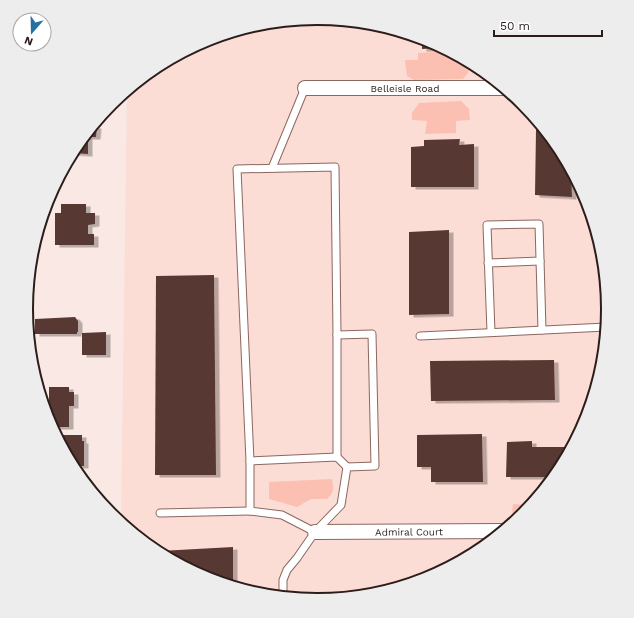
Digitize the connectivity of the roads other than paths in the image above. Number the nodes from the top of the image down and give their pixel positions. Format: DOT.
graph roads {
  1 [pos="305,88"];
  2 [pos="495,88"];
  3 [pos="272,168"];
  4 [pos="540,261"];
  5 [pos="488,263"];
  6 [pos="600,327"];
  7 [pos="542,330"];
  8 [pos="491,332"];
  9 [pos="337,335"];
  10 [pos="420,336"];
  11 [pos="337,457"];
  12 [pos="250,461"];
  13 [pos="347,467"];
  14 [pos="250,511"];
  15 [pos="160,513"];
  16 [pos="494,531"];
  17 [pos="315,532"];
  18 [pos="283,591"];
  1 -- 2 [label="street, Belleisle Road"];
  1 -- 3 [label="lane"];
  3 -- 9 [label="lane"];
  3 -- 12 [label="lane"];
  4 -- 5 [label="lane"];
  4 -- 5 [label="lane"];
  4 -- 7 [label="lane"];
  5 -- 8 [label="lane"];
  6 -- 7 [label="lane"];
  7 -- 8 [label="lane"];
  8 -- 10 [label="lane"];
  9 -- 11 [label="lane"];
  9 -- 13 [label="lane"];
  11 -- 12 [label="lane"];
  11 -- 13 [label="lane"];
  12 -- 14 [label="lane"];
  13 -- 17 [label="lane"];
  14 -- 15 [label="lane"];
  14 -- 17 [label="lane"];
  16 -- 17 [label="street, Admiral Court"];
  17 -- 18 [label="lane"];
}
